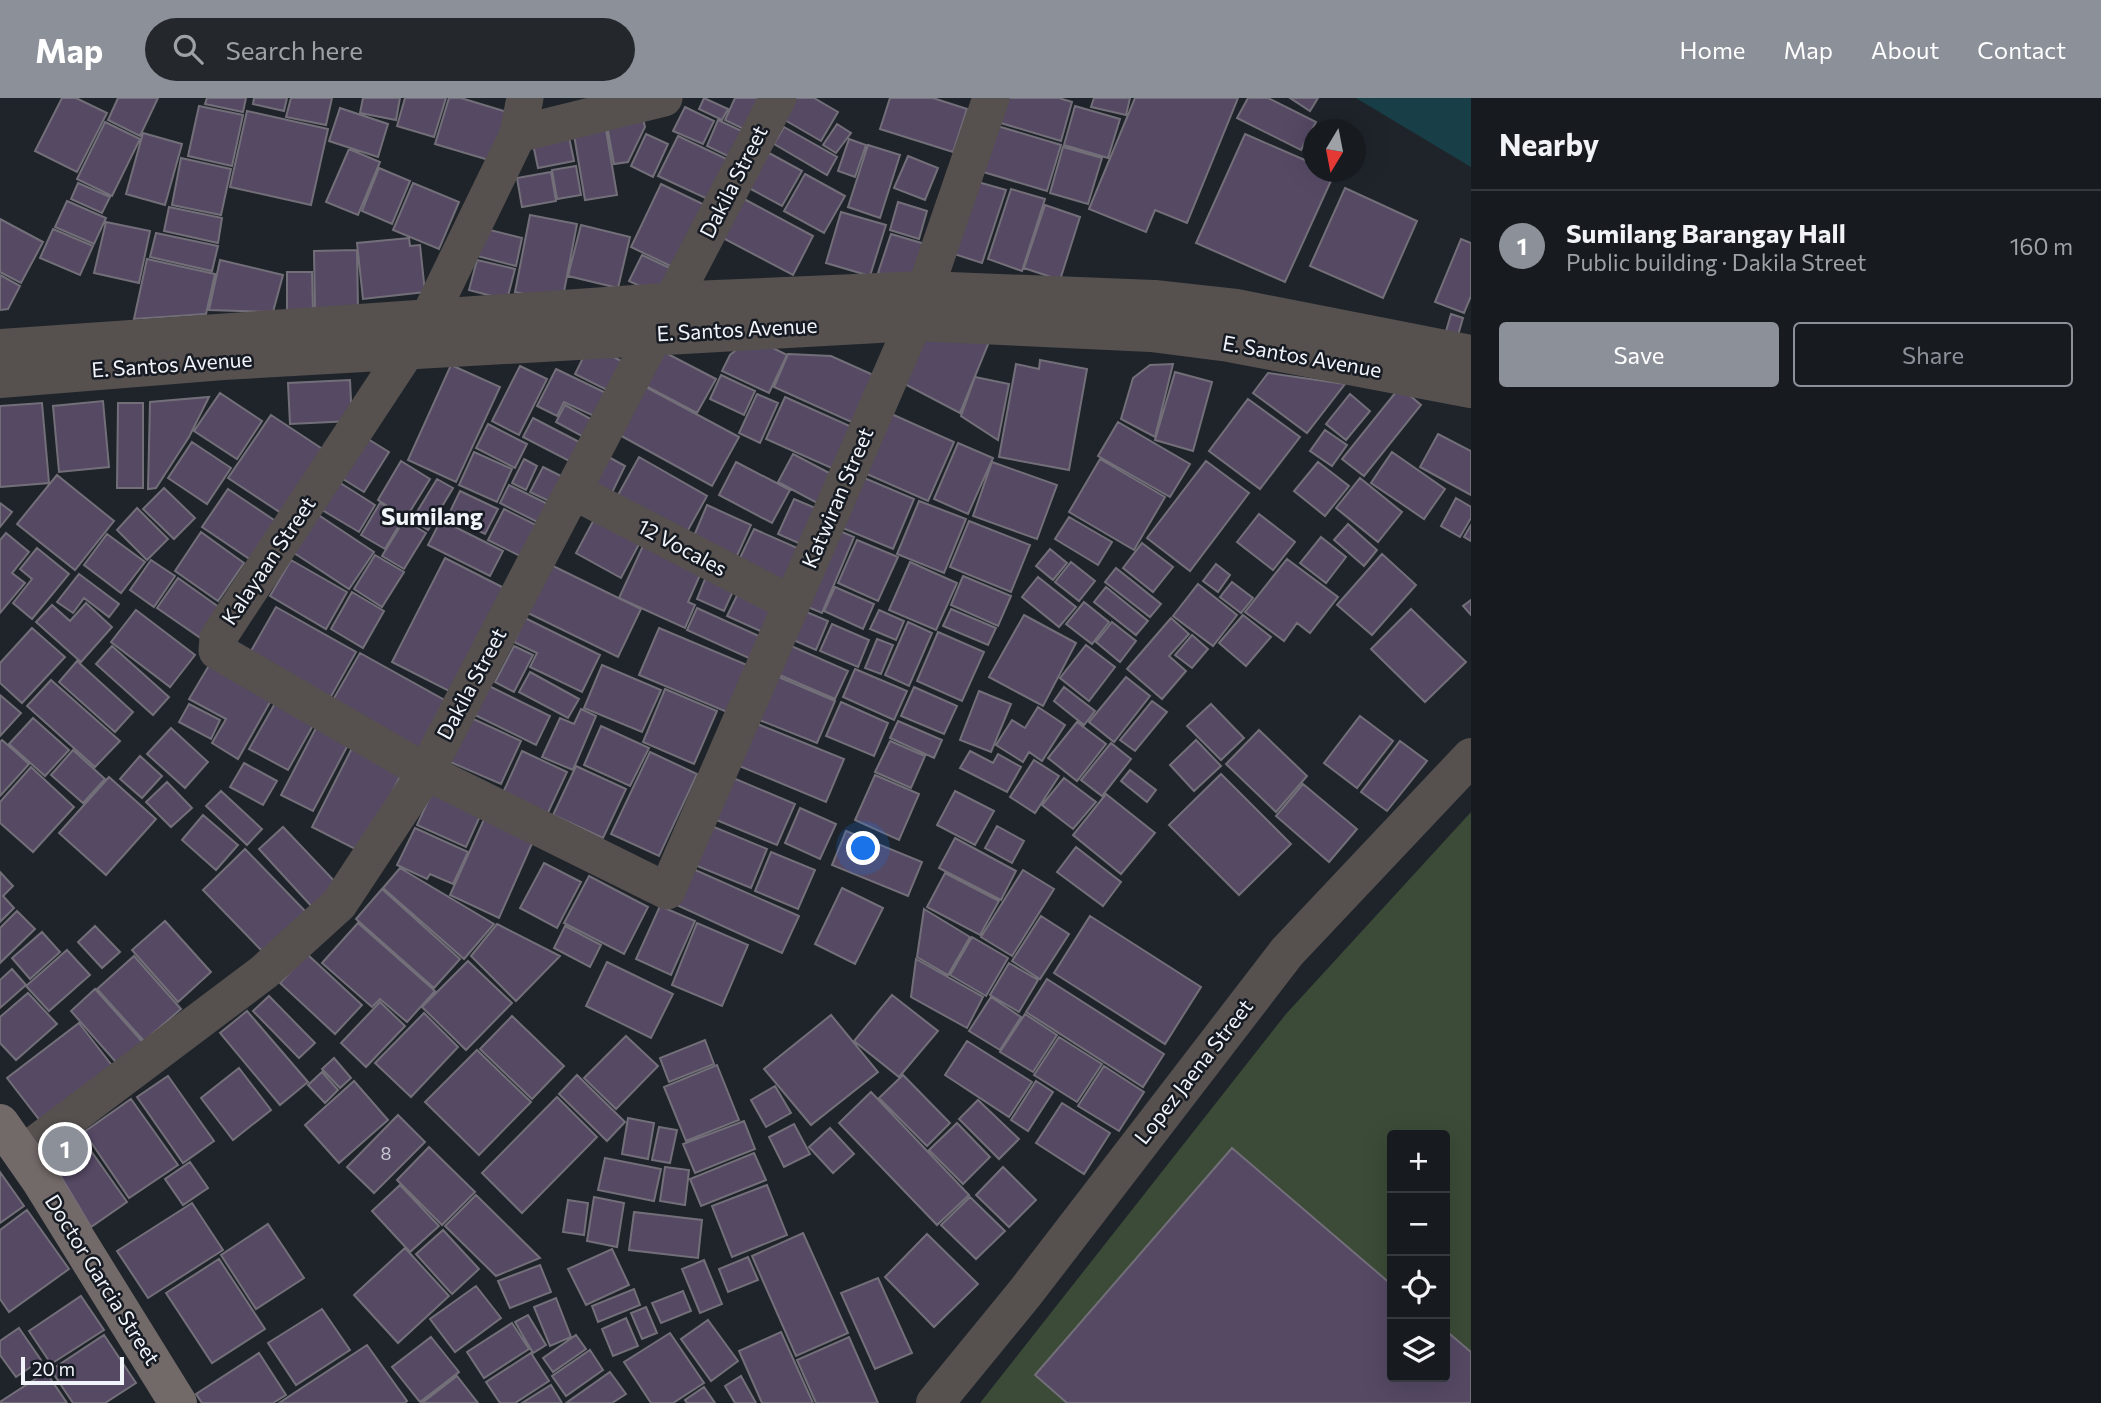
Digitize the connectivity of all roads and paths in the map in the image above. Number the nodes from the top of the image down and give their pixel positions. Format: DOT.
graph roads {
  1 [pos="525,98"];
  2 [pos="664,98"];
  3 [pos="778,98"];
  4 [pos="991,98"];
  5 [pos="519,134"];
  6 [pos="920,306"];
  7 [pos="429,317"];
  8 [pos="663,318"];
  9 [pos="0,348"];
  10 [pos="409,350"];
  11 [pos="1471,354"];
  12 [pos="0,379"];
  13 [pos="1471,389"];
  14 [pos="573,491"];
  15 [pos="792,604"];
  16 [pos="1471,757"];
  17 [pos="426,772"];
  18 [pos="667,891"];
  19 [pos="0,1123"];
  20 [pos="22,1154"];
  21 [pos="178,1403"];
  22 [pos="935,1403"];
  1 -- 5 [label="street, Kalayaan Street"];
  2 -- 5 [label="street"];
  3 -- 8 [label="street, Dakila Street"];
  4 -- 6 [label="street, Katwiran Street"];
  5 -- 7 [label="street, Kalayaan Street"];
  6 -- 8 [label="street, E. Santos Avenue"];
  6 -- 11 [label="street, E. Santos Avenue"];
  6 -- 13 [label="street, E. Santos Avenue"];
  6 -- 15 [label="street, Katwiran Street"];
  7 -- 8 [label="street, E. Santos Avenue"];
  7 -- 9 [label="street, E. Santos Avenue"];
  7 -- 10 [label="street, Kalayaan Street"];
  8 -- 10 [label="street, E. Santos Avenue"];
  8 -- 14 [label="street, Dakila Street"];
  10 -- 12 [label="street, E. Santos Avenue"];
  10 -- 17 [label="street, Kalayaan Street"];
  14 -- 15 [label="street, 12 Vocales"];
  14 -- 17 [label="street, Dakila Street"];
  15 -- 18 [label="street, Katwiran Street"];
  16 -- 22 [label="street, Lopez Jaena Street"];
  17 -- 18 [label="street, Kalayaan Street"];
  17 -- 20 [label="street, Dakila Street"];
  19 -- 20 [label="main road, Doctor Garcia Street"];
  20 -- 21 [label="main road, Doctor Garcia Street"];
}
